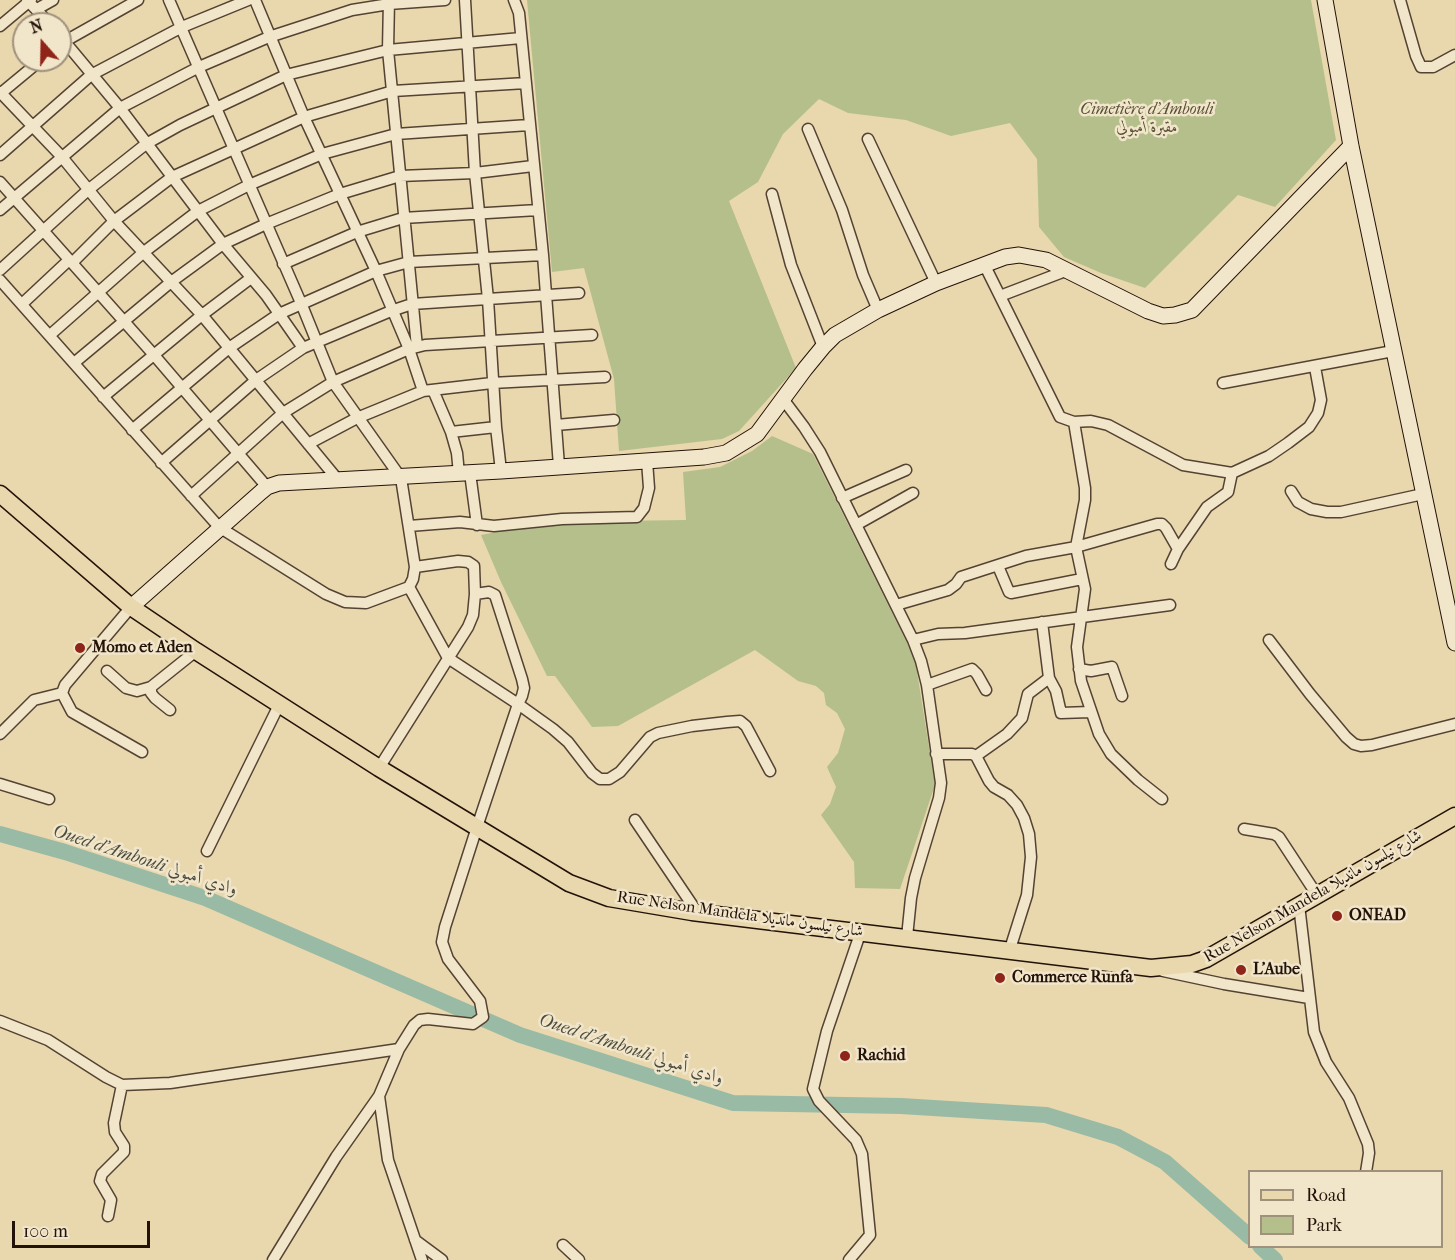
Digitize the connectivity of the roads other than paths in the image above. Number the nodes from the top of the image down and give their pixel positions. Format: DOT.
graph roads {
  1 [pos="52,0"];
  2 [pos="138,0"];
  3 [pos="169,0"];
  4 [pos="248,0"];
  5 [pos="255,0"];
  6 [pos="445,0"];
  7 [pos="465,0"];
  8 [pos="514,0"];
  9 [pos="1325,0"];
  10 [pos="1400,0"];
  11 [pos="425,1"];
  12 [pos="389,2"];
  13 [pos="31,3"];
  14 [pos="0,26"];
  15 [pos="182,27"];
  16 [pos="72,35"];
  17 [pos="269,37"];
  18 [pos="521,38"];
  19 [pos="468,42"];
  20 [pos="388,50"];
  21 [pos="72,52"];
  22 [pos="1455,55"];
  23 [pos="198,67"];
  24 [pos="26,72"];
  25 [pos="91,75"];
  26 [pos="286,75"];
  27 [pos="526,83"];
  28 [pos="471,86"];
  29 [pos="393,91"];
  30 [pos="0,93"];
  31 [pos="120,108"];
  32 [pos="215,109"];
  33 [pos="304,117"];
  34 [pos="529,124"];
  35 [pos="33,125"];
  36 [pos="472,128"];
  37 [pos="808,129"];
  38 [pos="396,134"];
  39 [pos="868,139"];
  40 [pos="146,144"];
  41 [pos="1351,146"];
  42 [pos="233,147"];
  43 [pos="322,154"];
  44 [pos="0,155"];
  45 [pos="62,157"];
  46 [pos="533,166"];
  47 [pos="474,172"];
  48 [pos="400,176"];
  49 [pos="172,177"];
  50 [pos="0,182"];
  51 [pos="249,185"];
  52 [pos="88,190"];
  53 [pos="340,194"];
  54 [pos="772,194"];
  55 [pos="14,197"];
  56 [pos="0,210"];
  57 [pos="538,210"];
  58 [pos="198,211"];
  59 [pos="480,214"];
  60 [pos="403,218"];
  61 [pos="114,221"];
  62 [pos="266,224"];
  63 [pos="43,230"];
  64 [pos="357,232"];
  65 [pos="223,244"];
  66 [pos="144,252"];
  67 [pos="543,255"];
  68 [pos="484,256"];
  69 [pos="71,262"];
  70 [pos="409,262"];
  71 [pos="283,264"];
  72 [pos="984,264"];
  73 [pos="0,270"];
  74 [pos="1068,270"];
  75 [pos="376,271"];
  76 [pos="251,278"];
  77 [pos="0,280"];
  78 [pos="171,282"];
  79 [pos="936,283"];
  80 [pos="579,293"];
  81 [pos="98,294"];
  82 [pos="546,296"];
  83 [pos="1000,296"];
  84 [pos="488,298"];
  85 [pos="301,303"];
  86 [pos="22,304"];
  87 [pos="412,304"];
  88 [pos="878,309"];
  89 [pos="391,310"];
  90 [pos="279,314"];
  91 [pos="202,315"];
  92 [pos="124,323"];
  93 [pos="50,335"];
  94 [pos="592,335"];
  95 [pos="550,337"];
  96 [pos="315,342"];
  97 [pos="490,343"];
  98 [pos="823,347"];
  99 [pos="229,348"];
  100 [pos="303,348"];
  101 [pos="413,348"];
  102 [pos="1393,351"];
  103 [pos="154,355"];
  104 [pos="74,363"];
  105 [pos="1315,367"];
  106 [pos="605,377"];
  107 [pos="256,380"];
  108 [pos="553,380"];
  109 [pos="333,382"];
  110 [pos="492,383"];
  111 [pos="1223,383"];
  112 [pos="182,388"];
  113 [pos="428,391"];
  114 [pos="103,397"];
  115 [pos="783,399"];
  116 [pos="283,413"];
  117 [pos="357,418"];
  118 [pos="210,420"];
  119 [pos="614,420"];
  120 [pos="1074,422"];
  121 [pos="556,425"];
  122 [pos="496,427"];
  123 [pos="132,430"];
  124 [pos="451,432"];
  125 [pos="308,444"];
  126 [pos="239,453"];
  127 [pos="647,461"];
  128 [pos="161,463"];
  129 [pos="559,466"];
  130 [pos="906,470"];
  131 [pos="501,471"];
  132 [pos="464,473"];
  133 [pos="1232,473"];
  134 [pos="401,478"];
  135 [pos="338,480"];
  136 [pos="267,487"];
  137 [pos="1291,491"];
  138 [pos="913,493"];
  139 [pos="0,494"];
  140 [pos="1423,494"];
  141 [pos="190,496"];
  142 [pos="842,498"];
  143 [pos="477,525"];
  144 [pos="856,525"];
  145 [pos="409,526"];
  146 [pos="219,527"];
  147 [pos="1076,547"];
  148 [pos="1178,549"];
  149 [pos="1171,564"];
  150 [pos="998,566"];
  151 [pos="415,567"];
  152 [pos="1082,579"];
  153 [pos="409,587"];
  154 [pos="475,594"];
  155 [pos="896,605"];
  156 [pos="1170,605"];
  157 [pos="131,607"];
  158 [pos="1080,619"];
  159 [pos="1042,622"];
  160 [pos="913,640"];
  161 [pos="1269,640"];
  162 [pos="1455,643"];
  163 [pos="196,651"];
  164 [pos="448,658"];
  165 [pos="1078,669"];
  166 [pos="107,671"];
  167 [pos="1049,678"];
  168 [pos="927,685"];
  169 [pos="151,687"];
  170 [pos="986,690"];
  171 [pos="62,693"];
  172 [pos="1122,696"];
  173 [pos="518,704"];
  174 [pos="279,705"];
  175 [pos="170,710"];
  176 [pos="1090,712"];
  177 [pos="1455,724"];
  178 [pos="0,734"];
  179 [pos="142,752"];
  180 [pos="936,754"];
  181 [pos="976,756"];
  182 [pos="379,768"];
  183 [pos="770,771"];
  184 [pos="0,784"];
  185 [pos="49,799"];
  186 [pos="1162,799"];
  187 [pos="1455,816"];
  188 [pos="635,820"];
  189 [pos="477,826"];
  190 [pos="1244,830"];
  191 [pos="207,851"];
  192 [pos="1317,895"];
  193 [pos="1299,905"];
  194 [pos="697,912"];
  195 [pos="861,932"];
  196 [pos="907,937"];
  197 [pos="1010,950"];
  198 [pos="1151,968"];
  199 [pos="1310,998"];
  200 [pos="0,1021"];
  201 [pos="399,1049"];
  202 [pos="122,1085"];
  203 [pos="379,1096"];
  204 [pos="1366,1170"];
  205 [pos="108,1216"];
  206 [pos="415,1240"];
  207 [pos="563,1245"];
  208 [pos="273,1260"];
  209 [pos="422,1260"];
  210 [pos="442,1260"];
  211 [pos="579,1260"];
  212 [pos="849,1260"];
  1 -- 13 [label="street"];
  2 -- 16 [label="street"];
  3 -- 15 [label="street"];
  4 -- 15 [label="street"];
  5 -- 17 [label="street"];
  6 -- 11 [label="street"];
  7 -- 19 [label="street"];
  8 -- 18 [label="street"];
  9 -- 41 [label="street"];
  10 -- 22 [label="street"];
  11 -- 12 [label="street"];
  12 -- 17 [label="street"];
  12 -- 20 [label="street"];
  13 -- 14 [label="street"];
  15 -- 23 [label="street"];
  15 -- 25 [label="street"];
  17 -- 23 [label="street"];
  17 -- 26 [label="street"];
  18 -- 19 [label="street"];
  18 -- 27 [label="street"];
  19 -- 20 [label="street"];
  19 -- 28 [label="street"];
  20 -- 26 [label="street"];
  20 -- 29 [label="street"];
  21 -- 25 [label="street"];
  23 -- 31 [label="street"];
  23 -- 32 [label="street"];
  24 -- 30 [label="street"];
  25 -- 31 [label="street"];
  25 -- 35 [label="street"];
  26 -- 32 [label="street"];
  26 -- 33 [label="street"];
  27 -- 28 [label="street"];
  27 -- 34 [label="street"];
  28 -- 29 [label="street"];
  28 -- 36 [label="street"];
  29 -- 33 [label="street"];
  29 -- 38 [label="street"];
  30 -- 35 [label="street"];
  31 -- 40 [label="street"];
  31 -- 45 [label="street"];
  32 -- 40 [label="street"];
  32 -- 42 [label="street"];
  33 -- 42 [label="street"];
  33 -- 43 [label="street"];
  34 -- 36 [label="street"];
  34 -- 46 [label="street"];
  35 -- 44 [label="street"];
  35 -- 45 [label="street"];
  36 -- 38 [label="street"];
  36 -- 47 [label="street"];
  37 -- 88 [label="street"];
  38 -- 43 [label="street"];
  38 -- 48 [label="street"];
  39 -- 79 [label="street"];
  40 -- 49 [label="street"];
  40 -- 52 [label="street"];
  41 -- 74 [label="street"];
  41 -- 102 [label="street"];
  42 -- 49 [label="street"];
  42 -- 51 [label="street"];
  43 -- 51 [label="street"];
  43 -- 53 [label="street"];
  45 -- 52 [label="street"];
  45 -- 55 [label="street"];
  46 -- 47 [label="street"];
  46 -- 57 [label="street"];
  47 -- 48 [label="street"];
  47 -- 59 [label="street"];
  48 -- 53 [label="street"];
  48 -- 60 [label="street"];
  49 -- 58 [label="street"];
  49 -- 61 [label="street"];
  50 -- 55 [label="street"];
  51 -- 58 [label="street"];
  51 -- 62 [label="street"];
  52 -- 61 [label="street"];
  52 -- 63 [label="street"];
  53 -- 62 [label="street"];
  53 -- 64 [label="street"];
  54 -- 98 [label="street"];
  55 -- 56 [label="street"];
  55 -- 63 [label="street"];
  57 -- 59 [label="street"];
  57 -- 67 [label="street"];
  58 -- 65 [label="street"];
  58 -- 66 [label="street"];
  59 -- 60 [label="street"];
  59 -- 68 [label="street"];
  60 -- 64 [label="street"];
  60 -- 70 [label="street"];
  61 -- 66 [label="street"];
  61 -- 69 [label="street"];
  62 -- 65 [label="street"];
  62 -- 71 [label="street"];
  63 -- 69 [label="street"];
  63 -- 73 [label="street"];
  64 -- 71 [label="street"];
  64 -- 75 [label="street"];
  65 -- 76 [label="street"];
  65 -- 78 [label="street"];
  66 -- 78 [label="street"];
  66 -- 81 [label="street"];
  67 -- 68 [label="street"];
  67 -- 82 [label="street"];
  68 -- 70 [label="street"];
  68 -- 84 [label="street"];
  69 -- 81 [label="street"];
  69 -- 86 [label="street"];
  70 -- 75 [label="street"];
  70 -- 87 [label="street"];
  71 -- 85 [label="street"];
  72 -- 74 [label="street"];
  72 -- 79 [label="street"];
  72 -- 83 [label="street"];
  74 -- 83 [label="street"];
  75 -- 85 [label="street"];
  75 -- 89 [label="street"];
  76 -- 90 [label="street"];
  76 -- 91 [label="street"];
  77 -- 86 [label="street"];
  78 -- 91 [label="street"];
  78 -- 92 [label="street"];
  79 -- 88 [label="street"];
  80 -- 82 [label="street"];
  81 -- 92 [label="street"];
  81 -- 93 [label="street"];
  82 -- 84 [label="street"];
  82 -- 95 [label="street"];
  83 -- 120 [label="street"];
  84 -- 87 [label="street"];
  84 -- 97 [label="street"];
  85 -- 90 [label="street"];
  85 -- 96 [label="street"];
  86 -- 93 [label="street"];
  87 -- 89 [label="street"];
  87 -- 101 [label="street"];
  88 -- 98 [label="street"];
  89 -- 96 [label="street"];
  89 -- 101 [label="street"];
  90 -- 99 [label="street"];
  90 -- 100 [label="street"];
  91 -- 99 [label="street"];
  91 -- 103 [label="street"];
  92 -- 103 [label="street"];
  92 -- 104 [label="street"];
  93 -- 104 [label="street"];
  94 -- 95 [label="street"];
  95 -- 97 [label="street"];
  95 -- 108 [label="street"];
  96 -- 100 [label="street"];
  96 -- 109 [label="street"];
  97 -- 101 [label="street"];
  97 -- 110 [label="street"];
  98 -- 115 [label="street"];
  99 -- 107 [label="street"];
  99 -- 112 [label="street"];
  100 -- 107 [label="street"];
  101 -- 109 [label="street"];
  101 -- 113 [label="street"];
  102 -- 105 [label="street"];
  102 -- 140 [label="street"];
  103 -- 112 [label="street"];
  103 -- 114 [label="street"];
  104 -- 114 [label="street"];
  105 -- 111 [label="street"];
  105 -- 133 [label="street"];
  106 -- 108 [label="street"];
  107 -- 116 [label="street"];
  107 -- 118 [label="street"];
  108 -- 110 [label="street"];
  108 -- 121 [label="street"];
  109 -- 116 [label="street"];
  109 -- 117 [label="street"];
  110 -- 113 [label="street"];
  110 -- 122 [label="street"];
  112 -- 118 [label="street"];
  112 -- 123 [label="street"];
  113 -- 117 [label="street"];
  113 -- 124 [label="street"];
  114 -- 123 [label="street"];
  115 -- 127 [label="street"];
  115 -- 142 [label="street"];
  116 -- 125 [label="street"];
  116 -- 126 [label="street"];
  117 -- 125 [label="street"];
  117 -- 134 [label="street"];
  118 -- 126 [label="street"];
  118 -- 128 [label="street"];
  119 -- 121 [label="street"];
  120 -- 133 [label="street"];
  120 -- 147 [label="street"];
  121 -- 129 [label="street"];
  122 -- 124 [label="street"];
  122 -- 131 [label="street"];
  123 -- 128 [label="street"];
  124 -- 132 [label="street"];
  125 -- 135 [label="street"];
  126 -- 136 [label="street"];
  126 -- 141 [label="street"];
  127 -- 129 [label="street"];
  127 -- 143 [label="street"];
  128 -- 141 [label="street"];
  129 -- 131 [label="street"];
  130 -- 142 [label="street"];
  131 -- 132 [label="street"];
  132 -- 134 [label="street"];
  132 -- 143 [label="street"];
  133 -- 148 [label="street"];
  134 -- 135 [label="street"];
  134 -- 145 [label="street"];
  135 -- 136 [label="street"];
  136 -- 146 [label="street"];
  137 -- 140 [label="street"];
  138 -- 144 [label="street"];
  139 -- 157 [label="main road, Rue Nelson Mandela شارع نيلسون مانديلا"];
  140 -- 162 [label="street"];
  141 -- 146 [label="street"];
  142 -- 144 [label="street"];
  143 -- 145 [label="street"];
  144 -- 155 [label="street"];
  145 -- 151 [label="street"];
  146 -- 153 [label="street"];
  146 -- 157 [label="street"];
  147 -- 148 [label="street"];
  147 -- 150 [label="street"];
  147 -- 152 [label="street"];
  148 -- 149 [label="street"];
  150 -- 152 [label="street"];
  150 -- 155 [label="street"];
  151 -- 153 [label="street"];
  151 -- 154 [label="street"];
  152 -- 158 [label="street"];
  153 -- 164 [label="street"];
  154 -- 164 [label="street"];
  154 -- 173 [label="street"];
  155 -- 160 [label="street"];
  156 -- 158 [label="street"];
  157 -- 163 [label="main road, Rue Nelson Mandela شارع نيلسون مانديلا"];
  157 -- 171 [label="street"];
  158 -- 159 [label="street"];
  158 -- 165 [label="street"];
  159 -- 160 [label="street"];
  159 -- 167 [label="street"];
  160 -- 168 [label="street"];
  161 -- 177 [label="street"];
  163 -- 169 [label="street"];
  163 -- 174 [label="main road, Rue Nelson Mandela شارع نيلسون مانديلا"];
  164 -- 173 [label="street"];
  164 -- 182 [label="street"];
  165 -- 172 [label="street"];
  165 -- 176 [label="street"];
  166 -- 169 [label="street"];
  167 -- 176 [label="street"];
  167 -- 181 [label="street"];
  168 -- 170 [label="street"];
  168 -- 180 [label="street"];
  169 -- 175 [label="street"];
  171 -- 178 [label="street"];
  171 -- 179 [label="street"];
  173 -- 183 [label="street"];
  173 -- 189 [label="street"];
  174 -- 182 [label="main road, Rue Nelson Mandela شارع نيلسون مانديلا"];
  174 -- 191 [label="street"];
  176 -- 186 [label="street"];
  180 -- 181 [label="street"];
  180 -- 196 [label="street"];
  181 -- 197 [label="street"];
  182 -- 189 [label="main road, Rue Nelson Mandela شارع نيلسون مانديلا"];
  184 -- 185 [label="street"];
  187 -- 192 [label="main road, Rue Nelson Mandela شارع نيلسون مانديلا"];
  188 -- 194 [label="street"];
  189 -- 194 [label="main road, Rue Nelson Mandela شارع نيلسون مانديلا"];
  189 -- 201 [label="street"];
  190 -- 192 [label="street"];
  192 -- 193 [label="main road, Rue Nelson Mandela شارع نيلسون مانديلا"];
  193 -- 198 [label="main road, Rue Nelson Mandela شارع نيلسون مانديلا"];
  193 -- 199 [label="street"];
  194 -- 195 [label="main road, Rue Nelson Mandela شارع نيلسون مانديلا"];
  195 -- 196 [label="main road, Rue Nelson Mandela شارع نيلسون مانديلا"];
  195 -- 212 [label="street"];
  196 -- 197 [label="main road, Rue Nelson Mandela شارع نيلسون مانديلا"];
  197 -- 198 [label="main road, Rue Nelson Mandela شارع نيلسون مانديلا"];
  198 -- 199 [label="street"];
  199 -- 204 [label="street"];
  200 -- 202 [label="street"];
  201 -- 202 [label="street"];
  201 -- 203 [label="street"];
  202 -- 205 [label="street"];
  203 -- 206 [label="street"];
  203 -- 208 [label="street"];
  206 -- 209 [label="street"];
  206 -- 210 [label="street"];
  207 -- 211 [label="street"];
}
